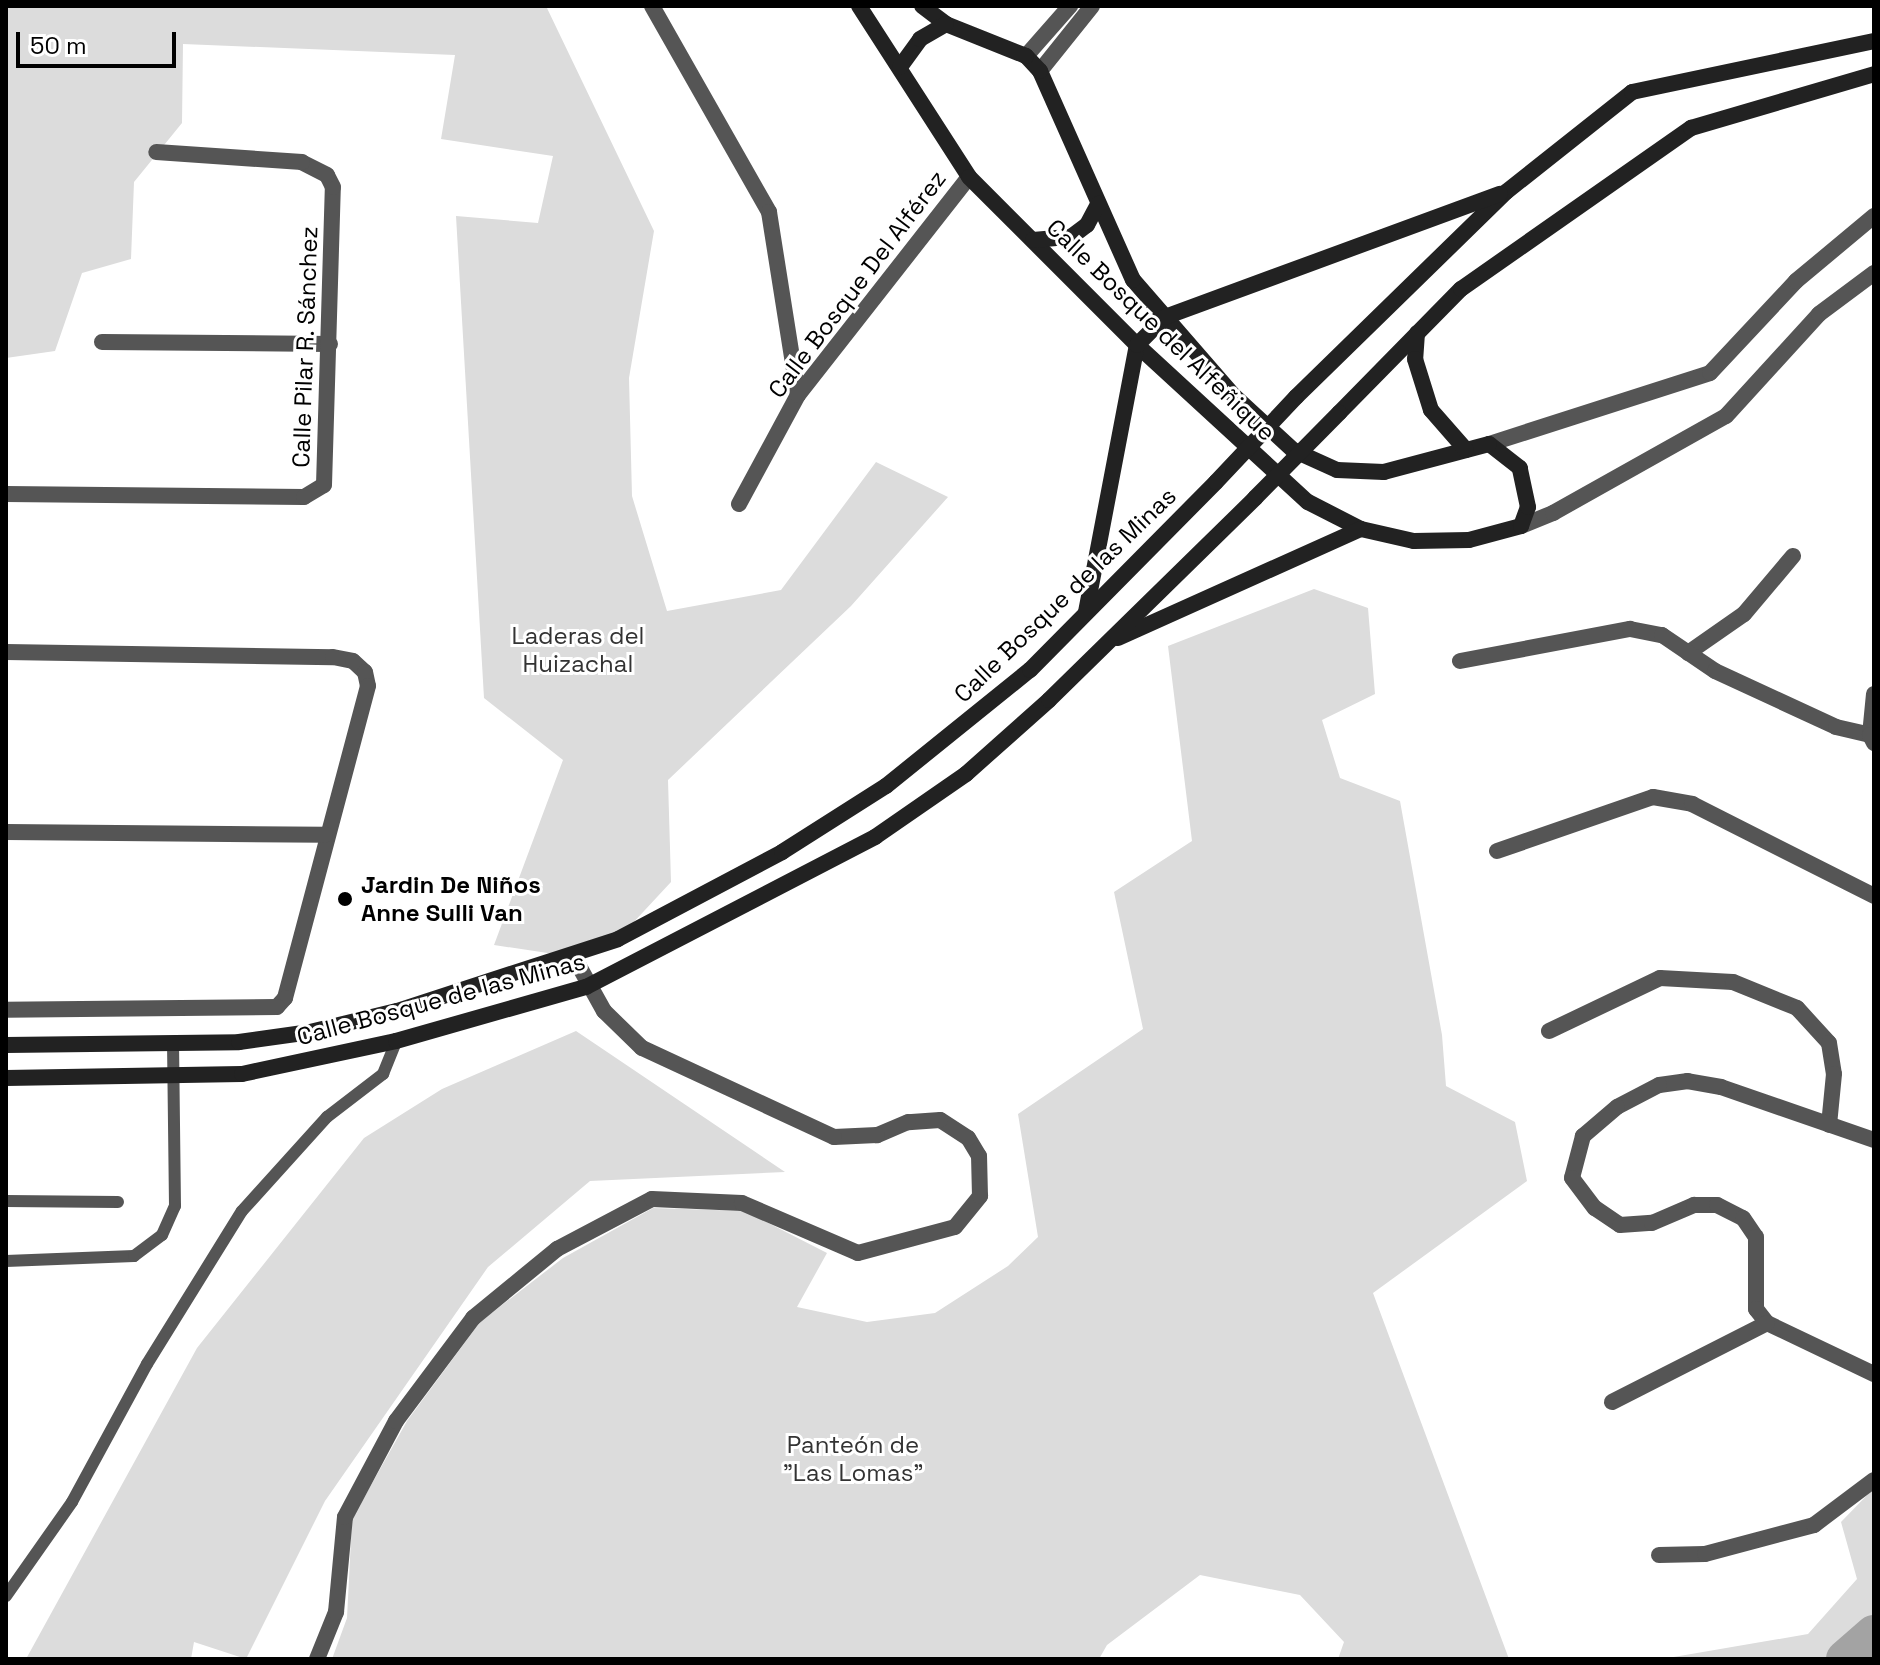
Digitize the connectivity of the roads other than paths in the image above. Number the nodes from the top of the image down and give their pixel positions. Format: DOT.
graph roads {
  1 [pos="652,6"];
  2 [pos="859,6"];
  3 [pos="922,6"];
  4 [pos="1070,6"];
  5 [pos="1092,6"];
  6 [pos="946,24"];
  7 [pos="1874,41"];
  8 [pos="1026,56"];
  9 [pos="900,67"];
  10 [pos="1040,71"];
  11 [pos="1874,74"];
  12 [pos="156,152"];
  13 [pos="969,177"];
  14 [pos="1506,192"];
  15 [pos="1098,204"];
  16 [pos="1874,216"];
  17 [pos="1033,240"];
  18 [pos="1874,273"];
  19 [pos="1165,317"];
  20 [pos="1417,333"];
  21 [pos="102,342"];
  22 [pos="330,344"];
  23 [pos="1137,345"];
  24 [pos="798,395"];
  25 [pos="1489,444"];
  26 [pos="1466,450"];
  27 [pos="6,494"];
  28 [pos="739,504"];
  29 [pos="1521,526"];
  30 [pos="1361,529"];
  31 [pos="1793,556"];
  32 [pos="1086,614"];
  33 [pos="1106,644"];
  34 [pos="6,652"];
  35 [pos="1688,653"];
  36 [pos="1460,661"];
  37 [pos="1874,694"];
  38 [pos="1872,739"];
  39 [pos="6,832"];
  40 [pos="325,835"];
  41 [pos="1497,851"];
  42 [pos="1874,896"];
  43 [pos="574,957"];
  44 [pos="586,987"];
  45 [pos="6,1010"];
  46 [pos="1549,1031"];
  47 [pos="396,1041"];
  48 [pos="6,1045"];
  49 [pos="173,1045"];
  50 [pos="173,1077"];
  51 [pos="6,1078"];
  52 [pos="1829,1125"];
  53 [pos="1874,1140"];
  54 [pos="6,1201"];
  55 [pos="118,1202"];
  56 [pos="6,1261"];
  57 [pos="1767,1323"];
  58 [pos="1874,1374"];
  59 [pos="1612,1402"];
  60 [pos="1874,1480"];
  61 [pos="1659,1555"];
  62 [pos="6,1596"];
  63 [pos="317,1659"];
  1 -- 24 [label="street"];
  2 -- 9 [label="main road, Calle Bosque del Alfeñique"];
  3 -- 6 [label="main road, Calle Bosque del Alfeñique"];
  4 -- 8 [label="street"];
  5 -- 10 [label="street"];
  6 -- 8 [label="main road, Calle Bosque del Alfeñique"];
  6 -- 9 [label="main road"];
  7 -- 14 [label="main road, Calle Bosque de las Minas"];
  8 -- 10 [label="main road, Calle Bosque del Alfeñique"];
  9 -- 13 [label="main road, Calle Bosque del Alfeñique"];
  10 -- 15 [label="main road, Calle Bosque del Alfeñique"];
  11 -- 20 [label="main road, Calle Bosque de las Minas"];
  12 -- 22 [label="street, Calle Pilar R. Sánchez"];
  13 -- 17 [label="main road, Calle Bosque del Alfeñique"];
  13 -- 24 [label="street, Calle Bosque Del Alférez"];
  14 -- 19 [label="main road"];
  14 -- 32 [label="main road, Calle Bosque de las Minas, bridge"];
  15 -- 17 [label="main road"];
  15 -- 19 [label="main road, Calle Bosque del Alfeñique"];
  16 -- 25 [label="street"];
  17 -- 23 [label="main road, Calle Bosque del Alfeñique"];
  18 -- 29 [label="street"];
  19 -- 23 [label="main road"];
  19 -- 26 [label="main road, Calle Bosque del Alfeñique"];
  20 -- 26 [label="main road"];
  20 -- 33 [label="main road, Calle Bosque de las Minas, bridge"];
  21 -- 22 [label="street"];
  22 -- 27 [label="street, Calle Pilar R. Sánchez"];
  23 -- 30 [label="main road, Calle Bosque del Alfeñique"];
  23 -- 32 [label="main road"];
  24 -- 28 [label="street, Calle Bosque Del Alférez"];
  25 -- 26 [label="main road, Calle Bosque del Alfeñique"];
  25 -- 29 [label="main road"];
  29 -- 30 [label="main road, Calle Bosque del Alfeñique"];
  30 -- 33 [label="main road"];
  31 -- 35 [label="street"];
  32 -- 43 [label="main road, Calle Bosque de las Minas"];
  33 -- 44 [label="main road, Calle Bosque de las Minas"];
  34 -- 40 [label="street"];
  35 -- 36 [label="street"];
  35 -- 38 [label="street"];
  37 -- 38 [label="street"];
  39 -- 40 [label="street"];
  40 -- 45 [label="street"];
  41 -- 42 [label="street"];
  43 -- 44 [label="street"];
  43 -- 49 [label="main road, Calle Bosque de las Minas"];
  44 -- 47 [label="main road, Calle Bosque de las Minas"];
  44 -- 63 [label="street"];
  46 -- 52 [label="street"];
  47 -- 50 [label="main road, Calle Bosque de las Minas"];
  47 -- 62 [label="lane"];
  48 -- 49 [label="main road, Calle Bosque de las Minas"];
  49 -- 50 [label="lane"];
  50 -- 51 [label="main road, Calle Bosque de las Minas"];
  50 -- 56 [label="lane"];
  52 -- 53 [label="street"];
  52 -- 57 [label="street"];
  54 -- 55 [label="lane"];
  57 -- 58 [label="street"];
  57 -- 59 [label="street"];
  60 -- 61 [label="street"];
}
